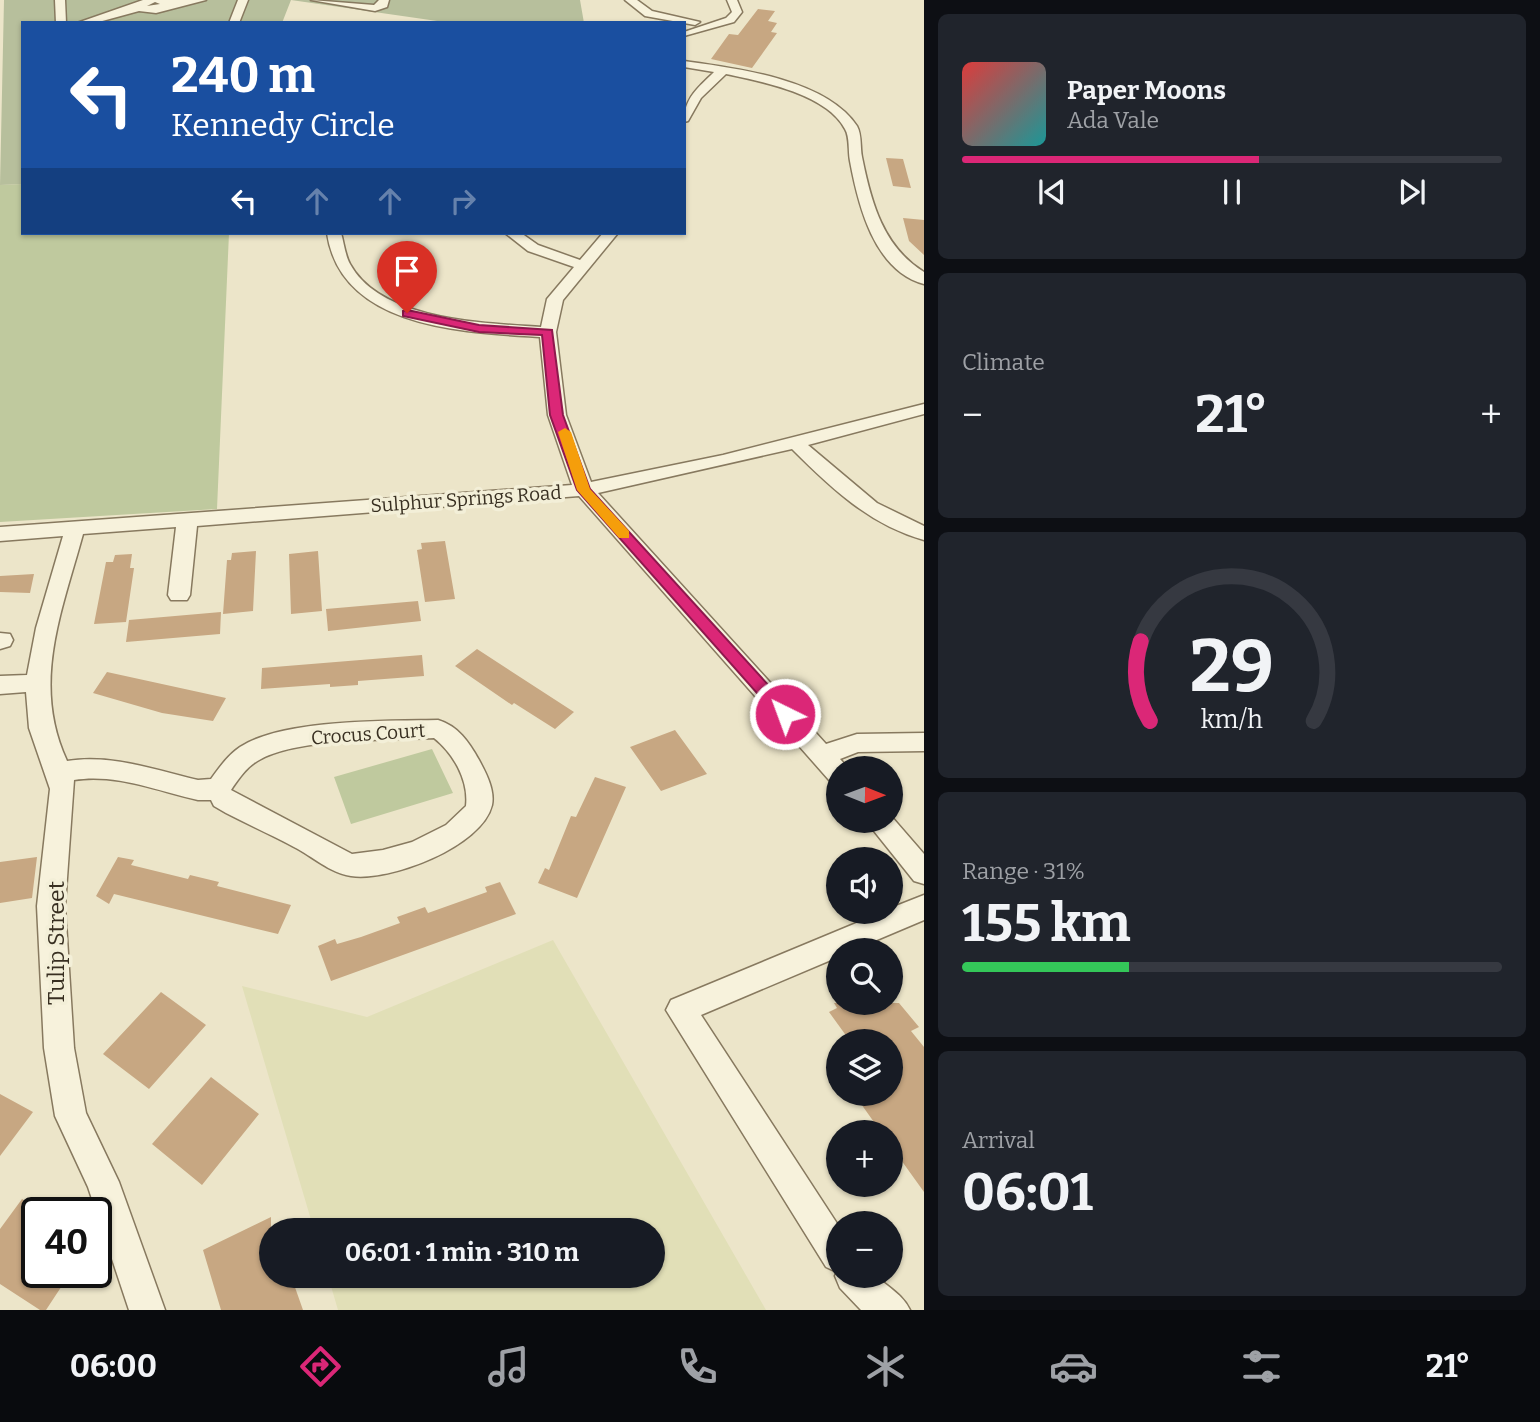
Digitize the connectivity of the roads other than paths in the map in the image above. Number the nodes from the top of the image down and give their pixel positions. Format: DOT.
graph roads {
  1 [pos="60,0"];
  2 [pos="151,0"];
  3 [pos="201,0"];
  4 [pos="243,0"];
  5 [pos="316,0"];
  6 [pos="384,0"];
  7 [pos="631,0"];
  8 [pos="732,0"];
  9 [pos="164,2"];
  10 [pos="138,8"];
  11 [pos="61,21"];
  12 [pos="89,21"];
  13 [pos="235,21"];
  14 [pos="686,35"];
  15 [pos="686,64"];
  16 [pos="722,71"];
  17 [pos="686,114"];
  18 [pos="335,235"];
  19 [pos="515,235"];
  20 [pos="609,235"];
  21 [pos="584,266"];
  22 [pos="924,279"];
  23 [pos="548,332"];
  24 [pos="924,409"];
  25 [pos="796,443"];
  26 [pos="584,490"];
  27 [pos="187,520"];
  28 [pos="75,528"];
  29 [pos="924,533"];
  30 [pos="0,534"];
  31 [pos="179,596"];
  32 [pos="37,683"];
  33 [pos="0,685"];
  34 [pos="924,742"];
  35 [pos="822,755"];
  36 [pos="826,760"];
  37 [pos="61,772"];
  38 [pos="218,789"];
  39 [pos="889,833"];
  40 [pos="924,873"];
  41 [pos="924,907"];
  42 [pos="826,1236"];
  43 [pos="864,1288"];
  44 [pos="147,1310"];
  45 [pos="892,1310"];
  1 -- 11 [label="street"];
  2 -- 10 [label="street"];
  3 -- 9 [label="street"];
  4 -- 13 [label="street"];
  5 -- 6 [label="street"];
  7 -- 14 [label="street"];
  8 -- 14 [label="street"];
  9 -- 10 [label="street"];
  10 -- 12 [label="street"];
  15 -- 16 [label="street"];
  16 -- 17 [label="street"];
  16 -- 22 [label="street"];
  18 -- 23 [label="street"];
  19 -- 21 [label="lane"];
  20 -- 21 [label="street"];
  21 -- 23 [label="street"];
  23 -- 26 [label="street"];
  24 -- 25 [label="street, Sulphur Springs Road"];
  25 -- 26 [label="street, Sulphur Springs Road"];
  25 -- 29 [label="street"];
  26 -- 27 [label="street, Sulphur Springs Road"];
  26 -- 35 [label="street"];
  27 -- 28 [label="street, Sulphur Springs Road"];
  27 -- 31 [label="street"];
  28 -- 30 [label="street, Sulphur Springs Road"];
  28 -- 32 [label="street, Tulip Street"];
  32 -- 33 [label="street"];
  32 -- 37 [label="street, Tulip Street"];
  34 -- 35 [label="street"];
  35 -- 36 [label="street"];
  37 -- 38 [label="street"];
  37 -- 44 [label="street, Tulip Street"];
  38 -- 38 [label="street, Crocus Court"];
  39 -- 40 [label="street"];
  41 -- 42 [label="street"];
  43 -- 45 [label="street"];
}
